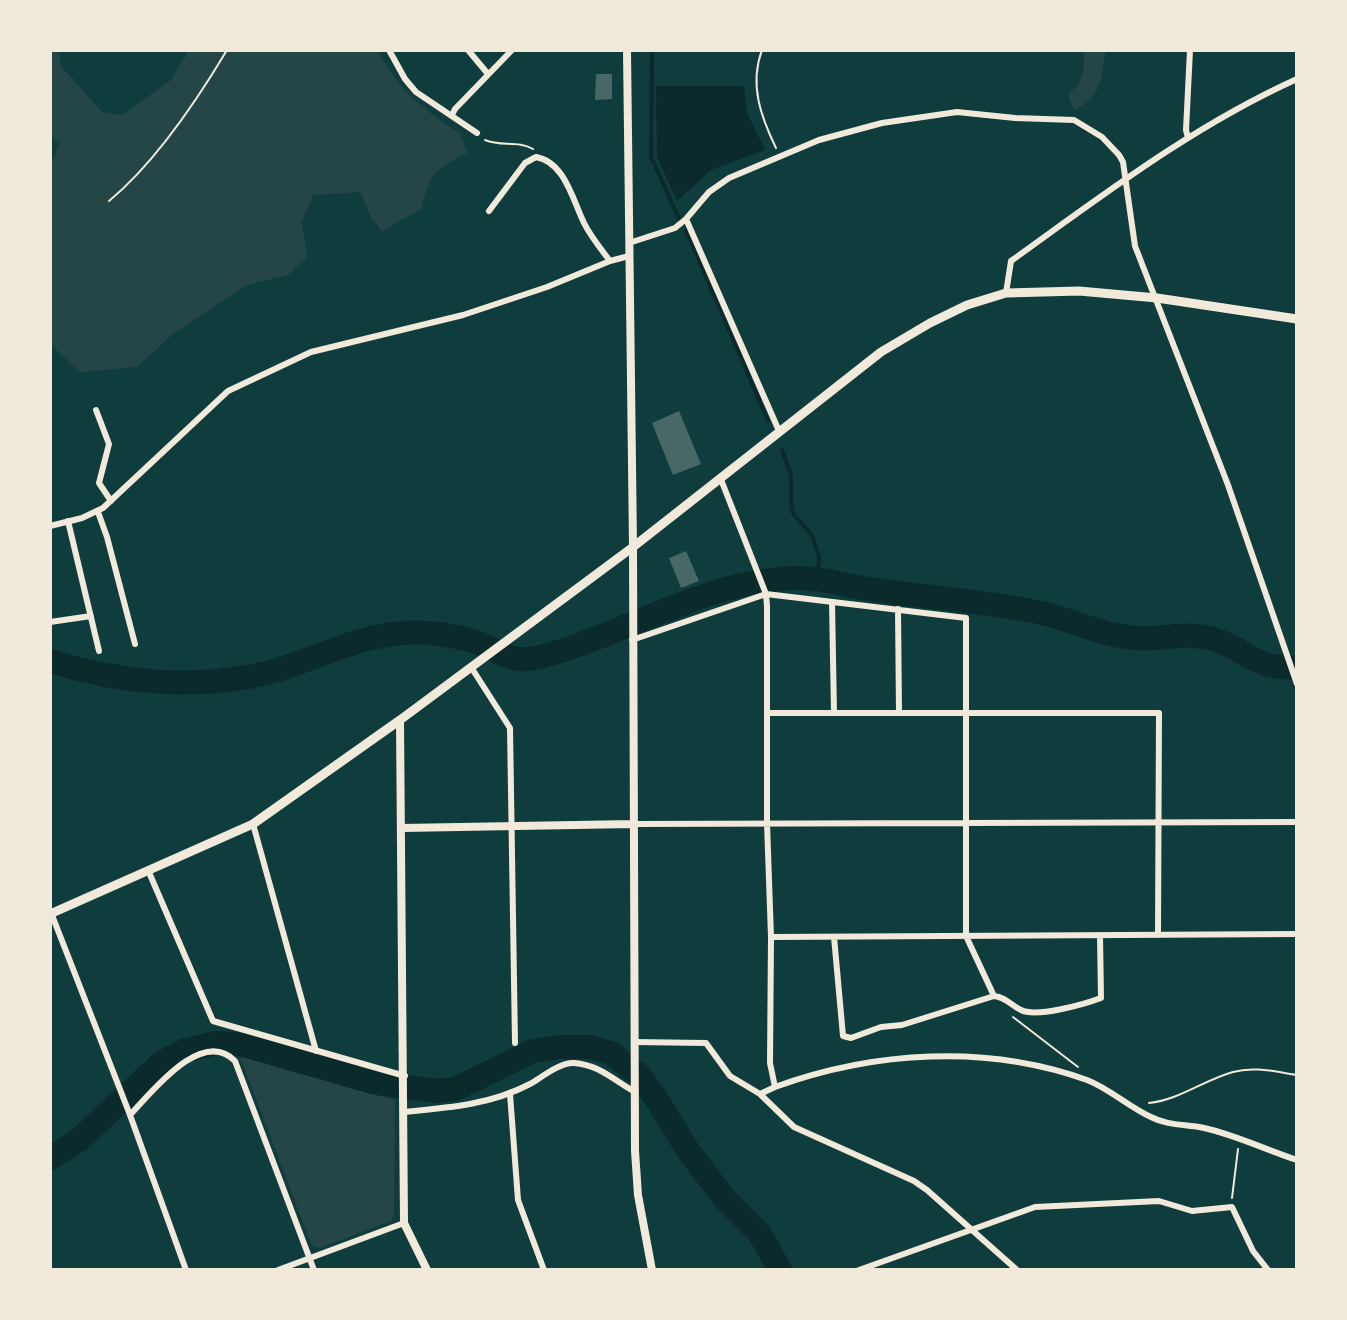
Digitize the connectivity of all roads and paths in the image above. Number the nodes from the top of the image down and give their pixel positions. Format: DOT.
graph roads {
  1 [pos="227,50"];
  2 [pos="389,50"];
  3 [pos="468,50"];
  4 [pos="512,50"];
  5 [pos="627,50"];
  6 [pos="762,50"];
  7 [pos="1190,50"];
  8 [pos="488,74"];
  9 [pos="1297,79"];
  10 [pos="452,115"];
  11 [pos="477,133"];
  12 [pos="1188,138"];
  13 [pos="536,157"];
  14 [pos="781,157"];
  15 [pos="1126,178"];
  16 [pos="109,201"];
  17 [pos="489,211"];
  18 [pos="686,219"];
  19 [pos="629,243"];
  20 [pos="629,256"];
  21 [pos="610,261"];
  22 [pos="1006,293"];
  23 [pos="1157,298"];
  24 [pos="1297,319"];
  25 [pos="96,410"];
  26 [pos="779,431"];
  27 [pos="720,477"];
  28 [pos="111,501"];
  29 [pos="98,512"];
  30 [pos="68,521"];
  31 [pos="50,526"];
  32 [pos="633,547"];
  33 [pos="766,594"];
  34 [pos="832,602"];
  35 [pos="898,609"];
  36 [pos="91,616"];
  37 [pos="50,622"];
  38 [pos="632,637"];
  39 [pos="135,644"];
  40 [pos="99,651"];
  41 [pos="471,667"];
  42 [pos="1297,684"];
  43 [pos="767,713"];
  44 [pos="834,713"];
  45 [pos="899,713"];
  46 [pos="967,713"];
  47 [pos="400,720"];
  48 [pos="1297,822"];
  49 [pos="767,823"];
  50 [pos="967,823"];
  51 [pos="1160,823"];
  52 [pos="253,824"];
  53 [pos="633,824"];
  54 [pos="510,827"];
  55 [pos="402,828"];
  56 [pos="148,870"];
  57 [pos="51,913"];
  58 [pos="1297,934"];
  59 [pos="1158,935"];
  60 [pos="966,936"];
  61 [pos="1100,936"];
  62 [pos="771,937"];
  63 [pos="834,937"];
  64 [pos="994,996"];
  65 [pos="1013,1017"];
  66 [pos="515,1043"];
  67 [pos="634,1045"];
  68 [pos="316,1051"];
  69 [pos="1297,1075"];
  70 [pos="405,1076"];
  71 [pos="1087,1080"];
  72 [pos="775,1087"];
  73 [pos="635,1090"];
  74 [pos="510,1094"];
  75 [pos="760,1094"];
  76 [pos="1131,1106"];
  77 [pos="403,1112"];
  78 [pos="130,1115"];
  79 [pos="1240,1139"];
  80 [pos="1297,1160"];
  81 [pos="1232,1207"];
  82 [pos="404,1223"];
  83 [pos="970,1229"];
  84 [pos="310,1258"];
  85 [pos="186,1270"];
  86 [pos="278,1270"];
  87 [pos="314,1270"];
  88 [pos="427,1270"];
  89 [pos="544,1270"];
  90 [pos="652,1270"];
  91 [pos="859,1270"];
  92 [pos="1017,1270"];
  93 [pos="1268,1270"];
  1 -- 16 [label="path"];
  2 -- 10 [label="street"];
  3 -- 8 [label="street"];
  4 -- 8 [label="street"];
  5 -- 19 [label="street"];
  6 -- 14 [label="path"];
  7 -- 12 [label="street"];
  8 -- 10 [label="street"];
  9 -- 12 [label="street"];
  10 -- 11 [label="street"];
  11 -- 13 [label="path"];
  12 -- 15 [label="street"];
  13 -- 17 [label="street"];
  13 -- 21 [label="street"];
  14 -- 15 [label="street"];
  14 -- 18 [label="street"];
  15 -- 22 [label="street"];
  15 -- 23 [label="street"];
  18 -- 19 [label="street"];
  18 -- 26 [label="street"];
  19 -- 20 [label="street"];
  20 -- 21 [label="street"];
  20 -- 32 [label="street"];
  21 -- 28 [label="street"];
  22 -- 23 [label="main road"];
  22 -- 26 [label="main road"];
  23 -- 24 [label="main road"];
  23 -- 42 [label="street"];
  25 -- 28 [label="street"];
  26 -- 27 [label="main road"];
  27 -- 32 [label="main road"];
  27 -- 33 [label="street"];
  28 -- 29 [label="street"];
  29 -- 30 [label="street"];
  29 -- 39 [label="street"];
  30 -- 31 [label="street"];
  30 -- 36 [label="street"];
  32 -- 38 [label="street"];
  32 -- 41 [label="main road"];
  33 -- 34 [label="street"];
  33 -- 38 [label="street"];
  33 -- 43 [label="street"];
  34 -- 35 [label="street"];
  34 -- 44 [label="street"];
  35 -- 45 [label="street"];
  35 -- 46 [label="street"];
  36 -- 37 [label="street"];
  36 -- 40 [label="street"];
  38 -- 53 [label="street"];
  41 -- 47 [label="main road"];
  41 -- 54 [label="street"];
  43 -- 44 [label="street"];
  43 -- 49 [label="street"];
  44 -- 45 [label="street"];
  45 -- 46 [label="street"];
  46 -- 50 [label="street"];
  46 -- 51 [label="street"];
  47 -- 52 [label="main road"];
  47 -- 55 [label="street"];
  48 -- 51 [label="street"];
  49 -- 50 [label="street"];
  49 -- 53 [label="street"];
  49 -- 62 [label="street"];
  50 -- 51 [label="street"];
  50 -- 60 [label="street"];
  51 -- 59 [label="street"];
  52 -- 56 [label="main road"];
  52 -- 68 [label="street"];
  53 -- 54 [label="street"];
  53 -- 67 [label="street"];
  54 -- 55 [label="street"];
  54 -- 66 [label="street"];
  55 -- 70 [label="street"];
  56 -- 57 [label="main road"];
  56 -- 68 [label="street"];
  57 -- 78 [label="street"];
  58 -- 59 [label="street"];
  59 -- 61 [label="street"];
  60 -- 61 [label="street"];
  60 -- 63 [label="street"];
  60 -- 64 [label="street"];
  61 -- 64 [label="street"];
  62 -- 63 [label="street"];
  62 -- 72 [label="street"];
  63 -- 64 [label="street"];
  65 -- 71 [label="path"];
  67 -- 73 [label="street"];
  67 -- 75 [label="street"];
  68 -- 70 [label="street"];
  69 -- 76 [label="path"];
  70 -- 77 [label="street"];
  71 -- 72 [label="street"];
  71 -- 76 [label="street"];
  72 -- 75 [label="street"];
  73 -- 74 [label="street"];
  73 -- 90 [label="street"];
  74 -- 77 [label="street"];
  74 -- 89 [label="street"];
  75 -- 83 [label="street"];
  76 -- 79 [label="street"];
  77 -- 82 [label="street"];
  78 -- 84 [label="street"];
  78 -- 85 [label="street"];
  79 -- 80 [label="street"];
  79 -- 81 [label="path"];
  81 -- 83 [label="street"];
  81 -- 93 [label="street"];
  82 -- 84 [label="street"];
  82 -- 88 [label="street"];
  83 -- 91 [label="street"];
  83 -- 92 [label="street"];
  84 -- 86 [label="street"];
  84 -- 87 [label="street"];
}
